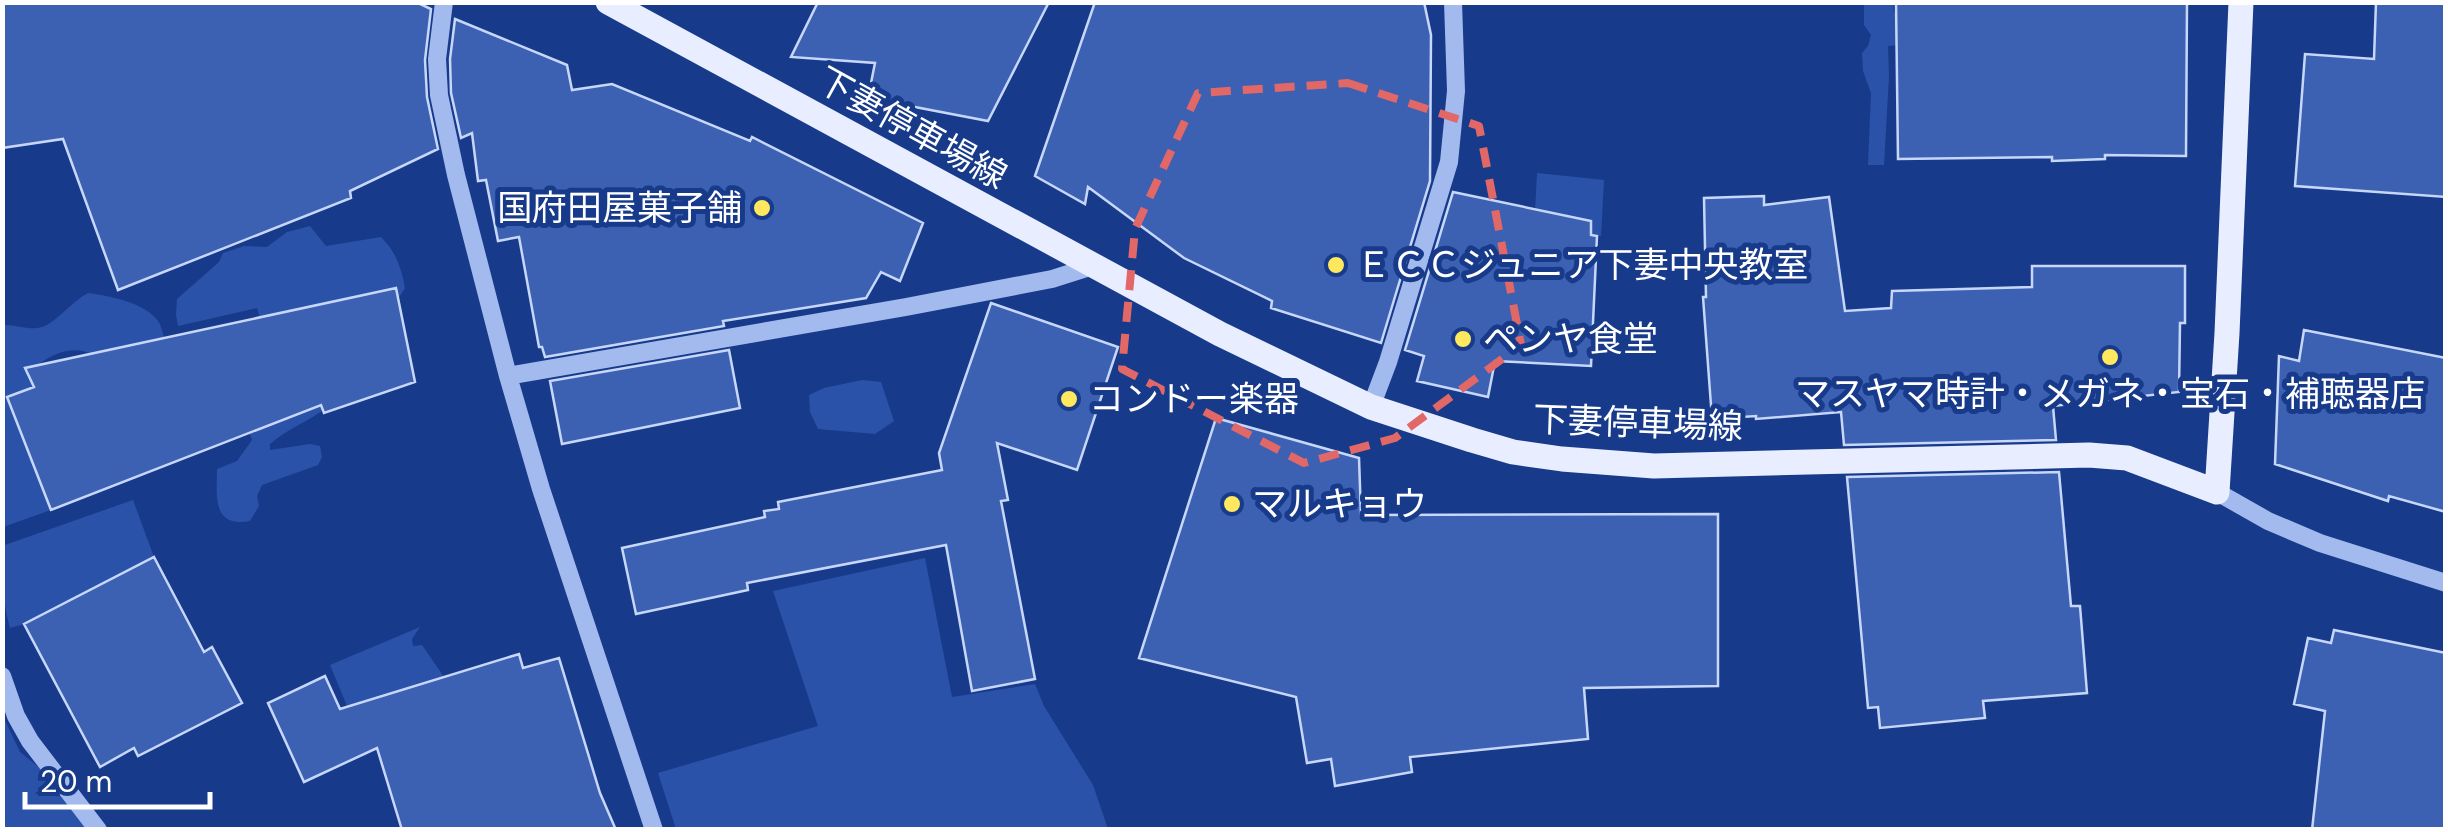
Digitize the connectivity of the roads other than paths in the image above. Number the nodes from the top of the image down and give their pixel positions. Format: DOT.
graph roads {
  1 [pos="444,2"];
  2 [pos="608,2"];
  3 [pos="1452,2"];
  4 [pos="2240,2"];
  5 [pos="1093,266"];
  6 [pos="508,376"];
  7 [pos="1370,406"];
  8 [pos="2217,492"];
  9 [pos="2446,583"];
  10 [pos="2,676"];
  11 [pos="98,830"];
  12 [pos="654,830"];
  1 -- 6 [label="street"];
  2 -- 5 [label="main road, 下妻停車場線"];
  3 -- 7 [label="street"];
  4 -- 8 [label="main road"];
  5 -- 6 [label="street"];
  5 -- 7 [label="main road, 下妻停車場線"];
  6 -- 12 [label="street"];
  7 -- 8 [label="main road, 下妻停車場線"];
  8 -- 9 [label="street"];
  10 -- 11 [label="street"];
}
